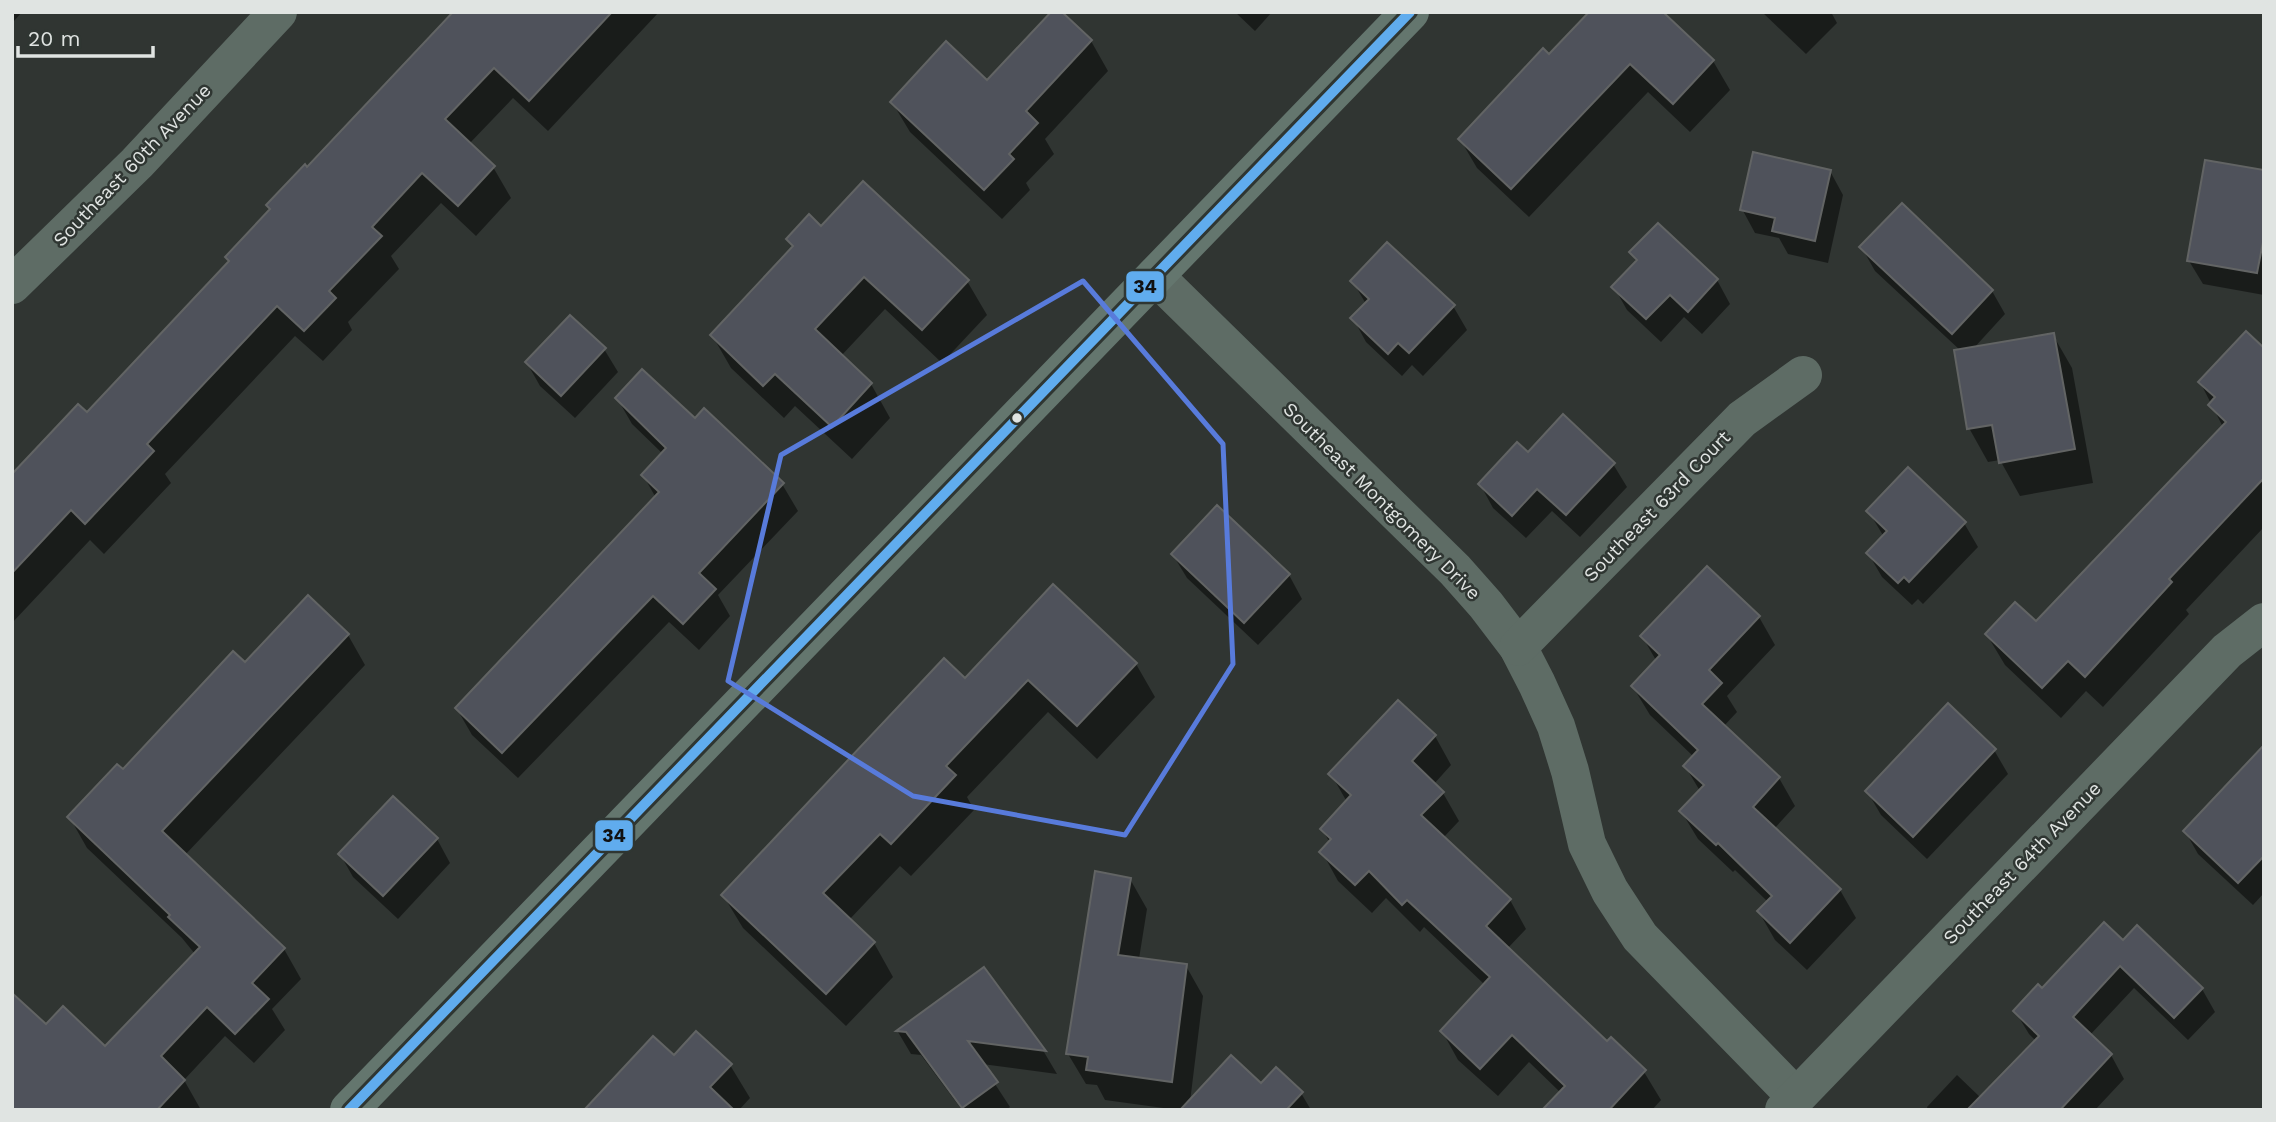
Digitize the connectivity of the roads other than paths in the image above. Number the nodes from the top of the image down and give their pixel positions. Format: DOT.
graph roads {
  1 [pos="278,12"];
  2 [pos="1409,12"];
  3 [pos="1155,276"];
  4 [pos="12,285"];
  5 [pos="1803,375"];
  6 [pos="2264,622"];
  7 [pos="1518,647"];
  8 [pos="1790,1103"];
  9 [pos="349,1110"];
  1 -- 4 [label="street, Southeast 60th Avenue"];
  2 -- 3 [label="main road"];
  3 -- 7 [label="street, Southeast Montgomery Drive"];
  3 -- 9 [label="main road"];
  5 -- 7 [label="street, Southeast 63rd Court"];
  6 -- 8 [label="street, Southeast 64th Avenue"];
  7 -- 8 [label="street, Southeast Montgomery Drive"];
}
